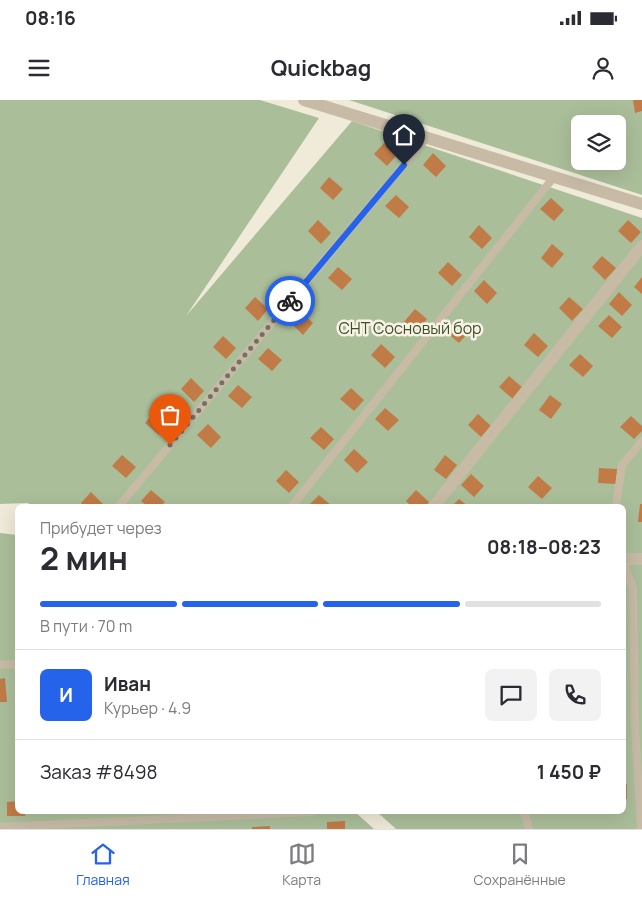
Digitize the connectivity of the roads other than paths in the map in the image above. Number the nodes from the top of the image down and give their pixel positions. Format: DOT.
graph roads {
  1 [pos="304,100"];
  2 [pos="427,137"];
  3 [pos="552,178"];
  4 [pos="642,204"];
  5 [pos="642,246"];
  6 [pos="642,441"];
  7 [pos="121,504"];
  8 [pos="294,504"];
  9 [pos="436,504"];
  10 [pos="616,504"];
  11 [pos="642,558"];
  12 [pos="626,559"];
  13 [pos="626,569"];
  14 [pos="15,664"];
  15 [pos="0,665"];
  16 [pos="267,814"];
  17 [pos="525,814"];
  18 [pos="0,826"];
  19 [pos="529,829"];
  20 [pos="641,829"];
  1 -- 2 [label="street"];
  2 -- 3 [label="street"];
  2 -- 7 [label="lane"];
  3 -- 4 [label="street"];
  3 -- 8 [label="lane"];
  5 -- 9 [label="street"];
  6 -- 10 [label="lane"];
  11 -- 12 [label="street"];
  13 -- 20 [label="lane"];
  14 -- 15 [label="lane"];
  16 -- 18 [label="lane"];
  17 -- 19 [label="lane"];
}
